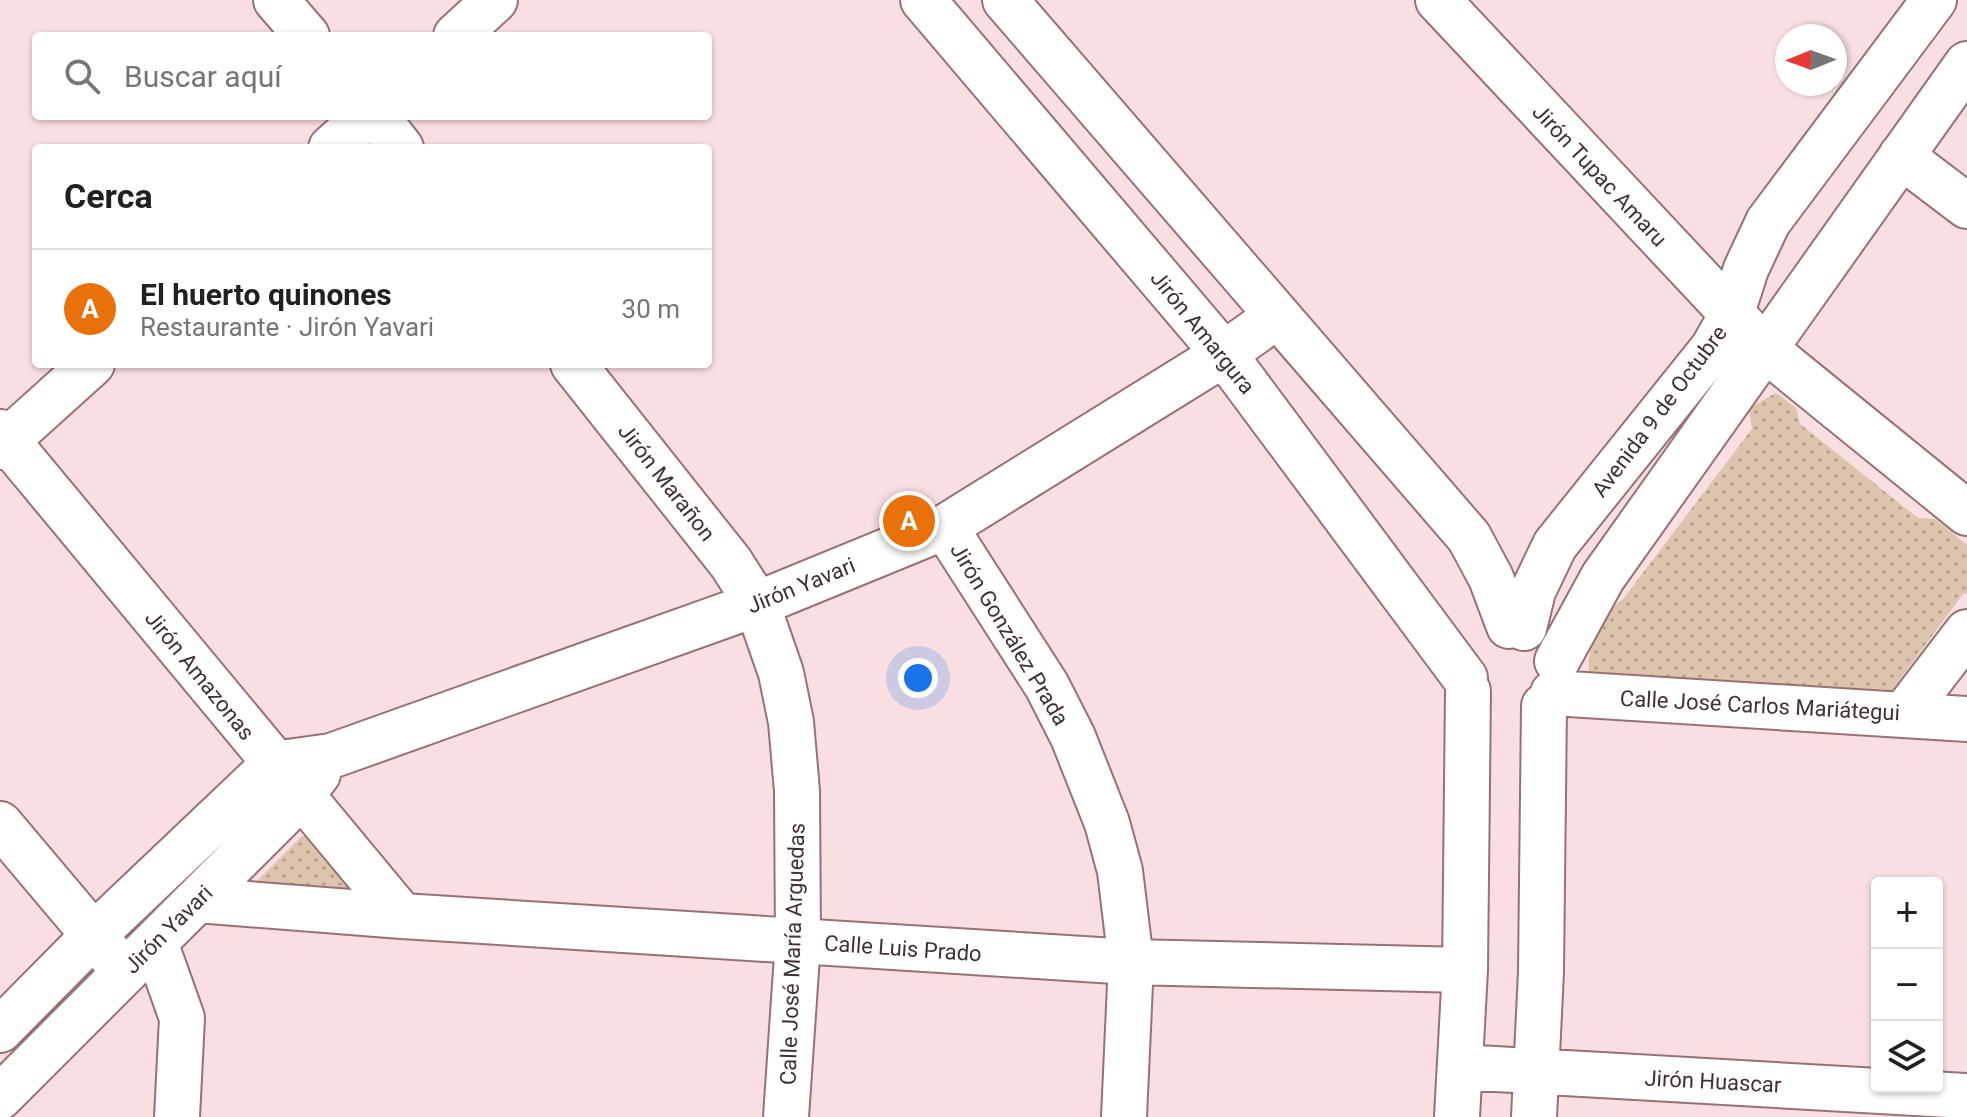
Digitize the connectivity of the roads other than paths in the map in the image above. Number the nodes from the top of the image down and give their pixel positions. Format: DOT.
graph roads {
  1 [pos="276,0"];
  2 [pos="495,0"];
  3 [pos="923,0"];
  4 [pos="999,0"];
  5 [pos="1005,0"];
  6 [pos="1438,0"];
  7 [pos="1934,0"];
  8 [pos="304,32"];
  9 [pos="460,32"];
  10 [pos="962,47"];
  11 [pos="1967,64"];
  12 [pos="362,120"];
  13 [pos="379,120"];
  14 [pos="336,144"];
  15 [pos="398,144"];
  16 [pos="1901,156"];
  17 [pos="1967,206"];
  18 [pos="1277,316"];
  19 [pos="1731,316"];
  20 [pos="1765,349"];
  21 [pos="1224,354"];
  22 [pos="87,368"];
  23 [pos="576,368"];
  24 [pos="2,440"];
  25 [pos="1967,513"];
  26 [pos="945,527"];
  27 [pos="757,604"];
  28 [pos="1516,627"];
  29 [pos="1967,632"];
  30 [pos="1467,684"];
  31 [pos="1551,687"];
  32 [pos="1905,713"];
  33 [pos="1967,719"];
  34 [pos="287,781"];
  35 [pos="0,824"];
  36 [pos="197,900"];
  37 [pos="402,916"];
  38 [pos="94,935"];
  39 [pos="798,941"];
  40 [pos="140,957"];
  41 [pos="1131,962"];
  42 [pos="1465,970"];
  43 [pos="0,1030"];
  44 [pos="1460,1067"];
  45 [pos="1536,1071"];
  46 [pos="1967,1096"];
  47 [pos="0,1097"];
  48 [pos="1870,1104"];
  49 [pos="177,1117"];
  50 [pos="786,1117"];
  51 [pos="1124,1117"];
  52 [pos="1457,1117"];
  53 [pos="1534,1117"];
  1 -- 8 [label="street"];
  2 -- 9 [label="street"];
  3 -- 10 [label="street, Jirón Amargura"];
  4 -- 10 [label="street"];
  5 -- 18 [label="street"];
  6 -- 19 [label="street, Jirón Tupac Amaru"];
  7 -- 19 [label="street, Avenida 9 de Octubre"];
  10 -- 21 [label="street, Jirón Amargura"];
  11 -- 16 [label="street"];
  12 -- 14 [label="street"];
  13 -- 15 [label="street"];
  16 -- 17 [label="street"];
  16 -- 20 [label="street"];
  18 -- 21 [label="street, Jirón Yavari"];
  18 -- 28 [label="street"];
  19 -- 20 [label="street, Jirón Tupac Amaru"];
  19 -- 28 [label="street, Avenida 9 de Octubre"];
  20 -- 25 [label="street, Jirón Tupac Amaru"];
  20 -- 31 [label="street"];
  21 -- 26 [label="street, Jirón Yavari"];
  21 -- 30 [label="street, Jirón Amargura"];
  22 -- 24 [label="street"];
  23 -- 27 [label="street, Jirón Marañon"];
  24 -- 34 [label="street, Jirón Amazonas"];
  26 -- 27 [label="street, Jirón Yavari"];
  26 -- 41 [label="street, Jirón González Prada"];
  27 -- 34 [label="street, Jirón Yavari"];
  27 -- 39 [label="street, Calle José María Arguedas"];
  28 -- 30 [label="street"];
  28 -- 31 [label="street"];
  29 -- 32 [label="street"];
  30 -- 31 [label="street"];
  30 -- 42 [label="street"];
  31 -- 32 [label="street, Calle José Carlos Mariátegui"];
  31 -- 45 [label="street"];
  32 -- 33 [label="street, Calle José Carlos Mariátegui"];
  34 -- 36 [label="street, Jirón Yavari"];
  34 -- 37 [label="street, Jirón Amazonas"];
  34 -- 38 [label="street, Jirón Yavari"];
  35 -- 38 [label="street"];
  36 -- 37 [label="street, Calle Luis Prado"];
  36 -- 40 [label="street, Jirón Yavari"];
  37 -- 39 [label="street, Calle Luis Prado"];
  38 -- 40 [label="street"];
  38 -- 43 [label="street, Jirón Yavari"];
  39 -- 41 [label="street, Calle Luis Prado"];
  39 -- 50 [label="street, Calle José María Arguedas"];
  40 -- 47 [label="street, Jirón Yavari"];
  40 -- 49 [label="street"];
  41 -- 42 [label="street, Calle Luis Prado"];
  41 -- 51 [label="street, Jirón González Prada"];
  42 -- 44 [label="street"];
  44 -- 45 [label="street, Jirón Huascar"];
  44 -- 52 [label="street"];
  45 -- 48 [label="street, Jirón Huascar"];
  45 -- 53 [label="street"];
  46 -- 48 [label="street, Jirón Huascar"];
}
